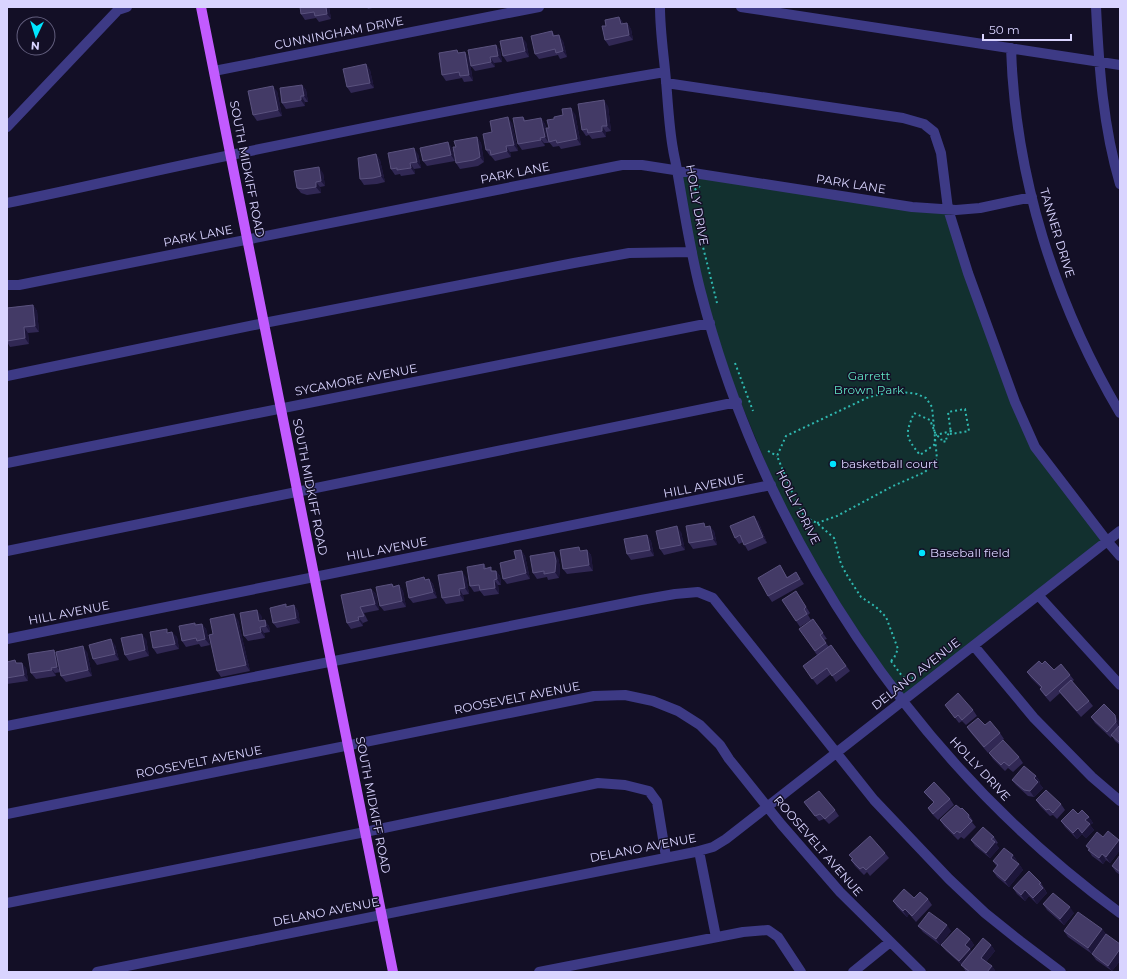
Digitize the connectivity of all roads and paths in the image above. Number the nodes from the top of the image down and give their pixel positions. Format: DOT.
graph roads {
  1 [pos="201,7"];
  2 [pos="539,7"];
  3 [pos="660,7"];
  4 [pos="741,7"];
  5 [pos="1096,7"];
  6 [pos="121,8"];
  7 [pos="1011,48"];
  8 [pos="1099,62"];
  9 [pos="1120,65"];
  10 [pos="214,71"];
  11 [pos="666,78"];
  12 [pos="7,127"];
  13 [pos="231,155"];
  14 [pos="678,170"];
  15 [pos="1120,184"];
  16 [pos="706,187"];
  17 [pos="1032,197"];
  18 [pos="694,198"];
  19 [pos="7,203"];
  20 [pos="948,209"];
  21 [pos="700,236"];
  22 [pos="248,239"];
  23 [pos="692,252"];
  24 [pos="7,285"];
  25 [pos="718,309"];
  26 [pos="264,323"];
  27 [pos="710,323"];
  28 [pos="733,358"];
  29 [pos="7,376"];
  30 [pos="737,402"];
  31 [pos="280,408"];
  32 [pos="1120,413"];
  33 [pos="754,415"];
  34 [pos="951,431"];
  35 [pos="936,435"];
  36 [pos="768,451"];
  37 [pos="777,456"];
  38 [pos="7,463"];
  39 [pos="771,485"];
  40 [pos="297,492"];
  41 [pos="817,523"];
  42 [pos="1120,531"];
  43 [pos="1107,541"];
  44 [pos="7,551"];
  45 [pos="1120,556"];
  46 [pos="314,577"];
  47 [pos="1038,595"];
  48 [pos="7,639"];
  49 [pos="974,646"];
  50 [pos="332,661"];
  51 [pos="891,661"];
  52 [pos="880,669"];
  53 [pos="919,674"];
  54 [pos="1120,685"];
  55 [pos="903,701"];
  56 [pos="7,726"];
  57 [pos="348,745"];
  58 [pos="836,752"];
  59 [pos="1120,801"];
  60 [pos="767,806"];
  61 [pos="7,814"];
  62 [pos="365,832"];
  63 [pos="699,851"];
  64 [pos="666,857"];
  65 [pos="7,903"];
  66 [pos="1120,913"];
  67 [pos="381,914"];
  68 [pos="716,937"];
  69 [pos="890,942"];
  70 [pos="97,972"];
  71 [pos="393,972"];
  72 [pos="539,972"];
  73 [pos="801,972"];
  74 [pos="853,972"];
  75 [pos="921,972"];
  76 [pos="1061,972"];
  1 -- 10 [label="main road, SOUTH MIDKIFF ROAD"];
  2 -- 10 [label="street, CUNNINGHAM DRIVE"];
  3 -- 11 [label="street, HOLLY DRIVE"];
  4 -- 7 [label="street"];
  5 -- 8 [label="street"];
  6 -- 12 [label="street"];
  7 -- 8 [label="street"];
  7 -- 17 [label="street, TANNER DRIVE"];
  8 -- 9 [label="street"];
  8 -- 15 [label="street"];
  10 -- 13 [label="main road, SOUTH MIDKIFF ROAD"];
  11 -- 13 [label="street"];
  11 -- 14 [label="street, HOLLY DRIVE"];
  11 -- 20 [label="street"];
  13 -- 19 [label="street"];
  13 -- 22 [label="main road, SOUTH MIDKIFF ROAD"];
  14 -- 20 [label="street, PARK LANE"];
  14 -- 22 [label="street, PARK LANE"];
  14 -- 23 [label="street, HOLLY DRIVE"];
  16 -- 18 [label="path"];
  17 -- 20 [label="street, PARK LANE"];
  17 -- 32 [label="street, TANNER DRIVE"];
  20 -- 43 [label="street"];
  21 -- 25 [label="path"];
  22 -- 24 [label="street, PARK LANE"];
  22 -- 26 [label="main road, SOUTH MIDKIFF ROAD"];
  23 -- 26 [label="street"];
  23 -- 27 [label="street, HOLLY DRIVE"];
  26 -- 29 [label="street"];
  26 -- 31 [label="main road, SOUTH MIDKIFF ROAD"];
  27 -- 30 [label="street, HOLLY DRIVE"];
  27 -- 31 [label="street, SYCAMORE AVENUE"];
  28 -- 33 [label="path"];
  30 -- 39 [label="street, HOLLY DRIVE"];
  30 -- 40 [label="street"];
  31 -- 38 [label="street, SYCAMORE AVENUE"];
  31 -- 40 [label="main road, SOUTH MIDKIFF ROAD"];
  34 -- 34 [label="path"];
  34 -- 35 [label="path"];
  34 -- 35 [label="path"];
  35 -- 35 [label="path"];
  35 -- 37 [label="path"];
  35 -- 41 [label="path"];
  36 -- 37 [label="path"];
  37 -- 41 [label="path"];
  39 -- 46 [label="street, HILL AVENUE"];
  39 -- 52 [label="street, HOLLY DRIVE"];
  40 -- 44 [label="street"];
  40 -- 46 [label="main road, SOUTH MIDKIFF ROAD"];
  41 -- 51 [label="path"];
  42 -- 43 [label="street, DELANO AVENUE"];
  43 -- 45 [label="street"];
  43 -- 47 [label="street, DELANO AVENUE"];
  46 -- 48 [label="street, HILL AVENUE"];
  46 -- 50 [label="main road, SOUTH MIDKIFF ROAD"];
  47 -- 49 [label="street, DELANO AVENUE"];
  47 -- 54 [label="street"];
  49 -- 55 [label="street, DELANO AVENUE"];
  49 -- 59 [label="street"];
  50 -- 56 [label="street"];
  50 -- 57 [label="main road, SOUTH MIDKIFF ROAD"];
  50 -- 58 [label="street"];
  51 -- 52 [label="path"];
  51 -- 53 [label="path"];
  52 -- 55 [label="street, HOLLY DRIVE"];
  55 -- 58 [label="street, DELANO AVENUE"];
  55 -- 66 [label="street, HOLLY DRIVE"];
  57 -- 60 [label="street, ROOSEVELT AVENUE"];
  57 -- 61 [label="street, ROOSEVELT AVENUE"];
  57 -- 62 [label="main road, SOUTH MIDKIFF ROAD"];
  58 -- 60 [label="street, DELANO AVENUE"];
  58 -- 76 [label="street"];
  60 -- 63 [label="street, DELANO AVENUE"];
  60 -- 69 [label="street, ROOSEVELT AVENUE"];
  62 -- 64 [label="street"];
  62 -- 65 [label="street"];
  62 -- 67 [label="main road, SOUTH MIDKIFF ROAD"];
  63 -- 64 [label="street, DELANO AVENUE"];
  63 -- 68 [label="street"];
  64 -- 67 [label="street, DELANO AVENUE"];
  67 -- 70 [label="street, DELANO AVENUE"];
  67 -- 71 [label="main road, SOUTH MIDKIFF ROAD"];
  68 -- 72 [label="street"];
  68 -- 73 [label="street"];
  69 -- 74 [label="street"];
  69 -- 75 [label="street, ROOSEVELT AVENUE"];
}
